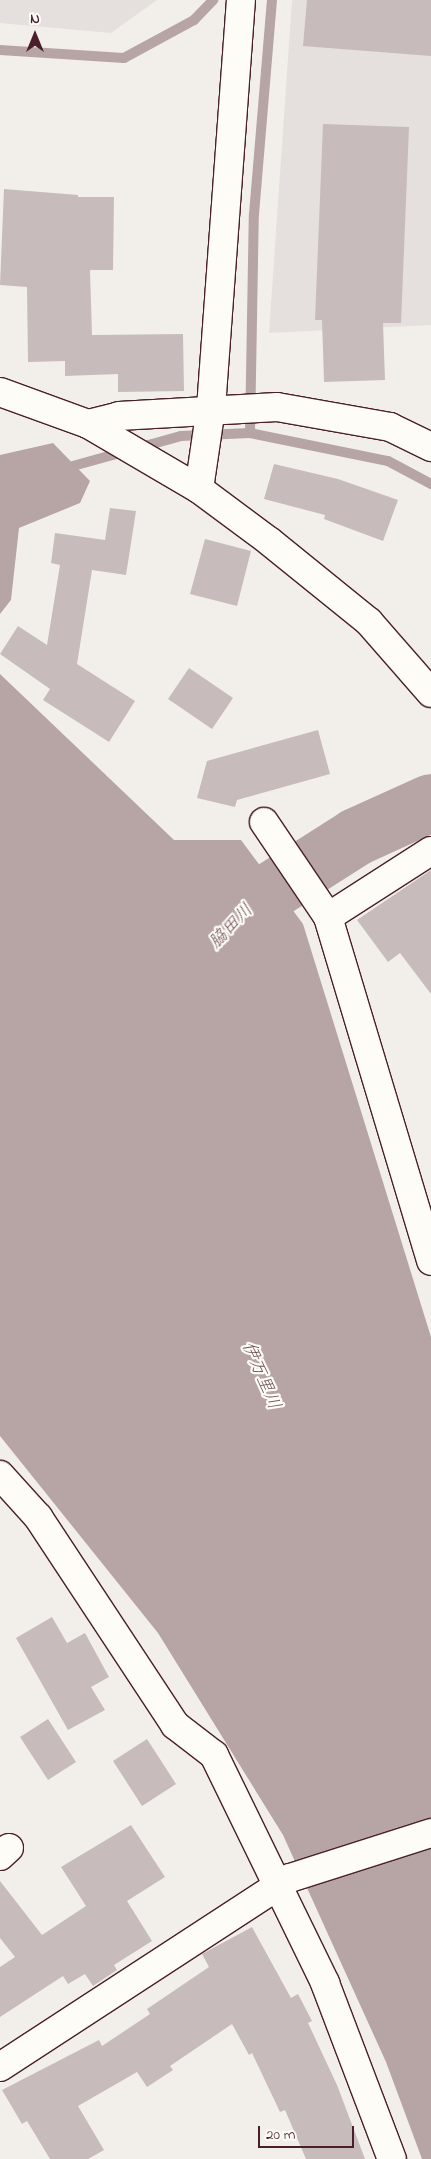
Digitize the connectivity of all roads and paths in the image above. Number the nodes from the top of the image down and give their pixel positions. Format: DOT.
graph roads {
  1 [pos="241,0"];
  2 [pos="0,392"];
  3 [pos="211,408"];
  4 [pos="88,424"];
  5 [pos="431,447"];
  6 [pos="199,489"];
  7 [pos="431,693"];
  8 [pos="264,822"];
  9 [pos="431,851"];
  10 [pos="328,917"];
  11 [pos="430,1257"];
  12 [pos="0,1475"];
  13 [pos="431,1833"];
  14 [pos="283,1883"];
  15 [pos="0,2067"];
  16 [pos="392,2159"];
  1 -- 3 [label="street"];
  2 -- 4 [label="street"];
  3 -- 4 [label="street"];
  3 -- 5 [label="street"];
  3 -- 6 [label="street"];
  4 -- 6 [label="street"];
  6 -- 7 [label="street"];
  8 -- 10 [label="street"];
  9 -- 10 [label="street"];
  10 -- 11 [label="street"];
  12 -- 14 [label="street"];
  13 -- 14 [label="street"];
  14 -- 15 [label="street"];
  14 -- 16 [label="street"];
}
